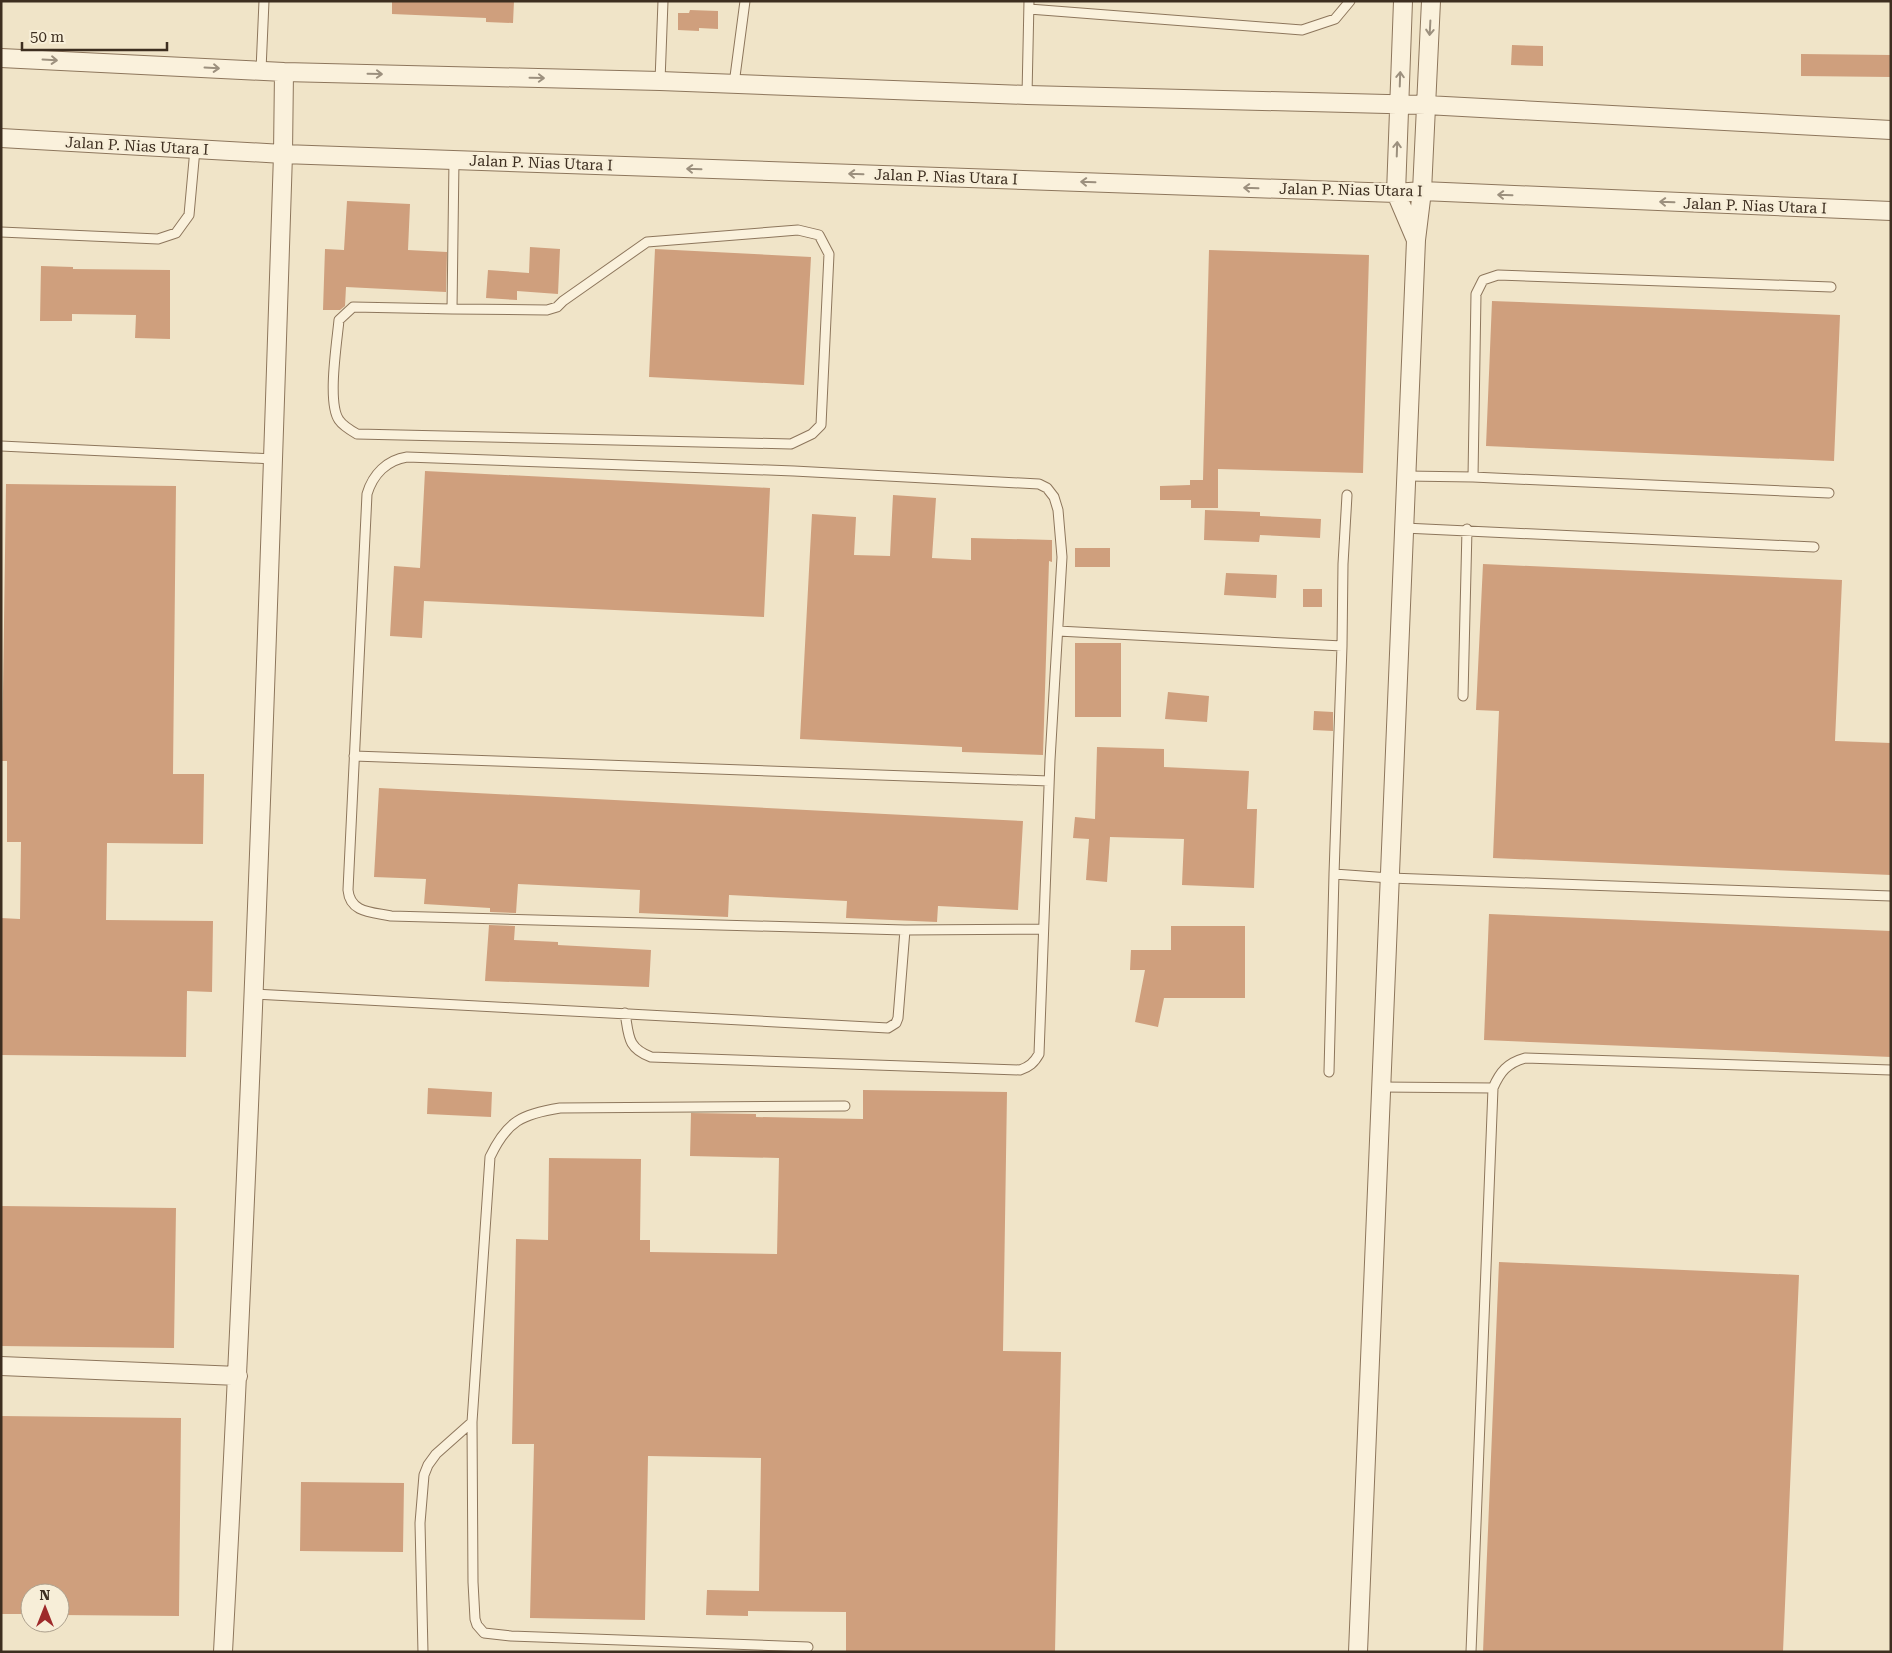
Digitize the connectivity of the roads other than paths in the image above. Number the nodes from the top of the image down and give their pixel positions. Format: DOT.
graph roads {
  1 [pos="264,1"];
  2 [pos="663,1"];
  3 [pos="745,1"];
  4 [pos="1350,1"];
  5 [pos="1403,1"];
  6 [pos="1431,1"];
  7 [pos="1029,5"];
  8 [pos="1,58"];
  9 [pos="261,70"];
  10 [pos="284,72"];
  11 [pos="660,81"];
  12 [pos="734,84"];
  13 [pos="1026,95"];
  14 [pos="1426,105"];
  15 [pos="1399,106"];
  16 [pos="1891,130"];
  17 [pos="1,138"];
  18 [pos="195,149"];
  19 [pos="283,154"];
  20 [pos="454,160"];
  21 [pos="1422,191"];
  22 [pos="1396,193"];
  23 [pos="1891,211"];
  24 [pos="1,232"];
  25 [pos="1416,240"];
  26 [pos="1831,287"];
  27 [pos="452,309"];
  28 [pos="1,446"];
  29 [pos="273,459"];
  30 [pos="1406,476"];
  31 [pos="1473,476"];
  32 [pos="1829,493"];
  33 [pos="1348,496"];
  34 [pos="1404,528"];
  35 [pos="1466,530"];
  36 [pos="1814,547"];
  37 [pos="1058,631"];
  38 [pos="1342,646"];
  39 [pos="1463,696"];
  40 [pos="354,756"];
  41 [pos="1049,781"];
  42 [pos="1334,874"];
  43 [pos="1390,878"];
  44 [pos="1891,896"];
  45 [pos="1043,929"];
  46 [pos="905,930"];
  47 [pos="254,994"];
  48 [pos="625,1013"];
  49 [pos="1891,1070"];
  50 [pos="1329,1072"];
  51 [pos="1381,1087"];
  52 [pos="1493,1088"];
  53 [pos="845,1106"];
  54 [pos="1,1366"];
  55 [pos="238,1376"];
  56 [pos="472,1422"];
  57 [pos="808,1647"];
  58 [pos="223,1652"];
  59 [pos="423,1652"];
  60 [pos="1358,1652"];
  61 [pos="1471,1652"];
  1 -- 9 [label="lane"];
  2 -- 11 [label="lane"];
  3 -- 12 [label="lane"];
  4 -- 7 [label="lane"];
  15 -- 5 [label="street, one-way"];
  6 -- 14 [label="street, one-way"];
  7 -- 13 [label="lane"];
  8 -- 9 [label="street, one-way"];
  9 -- 10 [label="street"];
  10 -- 11 [label="street, one-way"];
  10 -- 19 [label="street"];
  11 -- 12 [label="street"];
  12 -- 13 [label="street"];
  13 -- 15 [label="street"];
  14 -- 15 [label="street"];
  14 -- 16 [label="street"];
  14 -- 21 [label="street"];
  22 -- 15 [label="street, one-way"];
  17 -- 18 [label="street, Jalan P. Nias Utara I"];
  18 -- 19 [label="street, Jalan P. Nias Utara I"];
  18 -- 24 [label="lane"];
  19 -- 20 [label="street, Jalan P. Nias Utara I"];
  19 -- 29 [label="street"];
  22 -- 20 [label="street, Jalan P. Nias Utara I, one-way"];
  20 -- 27 [label="lane"];
  21 -- 22 [label="street, Jalan P. Nias Utara I"];
  23 -- 21 [label="street, Jalan P. Nias Utara I, one-way"];
  21 -- 25 [label="street"];
  22 -- 25 [label="street"];
  25 -- 30 [label="street"];
  26 -- 31 [label="lane"];
  27 -- 27 [label="lane"];
  28 -- 29 [label="lane"];
  29 -- 47 [label="street"];
  30 -- 31 [label="lane"];
  30 -- 34 [label="street"];
  31 -- 32 [label="lane"];
  33 -- 38 [label="lane"];
  34 -- 35 [label="lane"];
  34 -- 43 [label="street"];
  35 -- 36 [label="lane"];
  35 -- 39 [label="lane"];
  37 -- 38 [label="lane"];
  37 -- 40 [label="lane"];
  37 -- 41 [label="lane"];
  38 -- 42 [label="lane"];
  40 -- 41 [label="lane"];
  40 -- 46 [label="lane"];
  41 -- 45 [label="lane"];
  42 -- 43 [label="lane"];
  42 -- 50 [label="lane"];
  43 -- 44 [label="lane"];
  43 -- 51 [label="street"];
  45 -- 46 [label="lane"];
  45 -- 48 [label="lane"];
  46 -- 48 [label="lane"];
  47 -- 48 [label="lane"];
  47 -- 55 [label="street"];
  49 -- 52 [label="lane"];
  51 -- 52 [label="lane"];
  51 -- 60 [label="street"];
  52 -- 61 [label="lane"];
  53 -- 56 [label="lane"];
  54 -- 55 [label="street"];
  55 -- 58 [label="street"];
  56 -- 57 [label="lane"];
  56 -- 59 [label="lane"];
}
